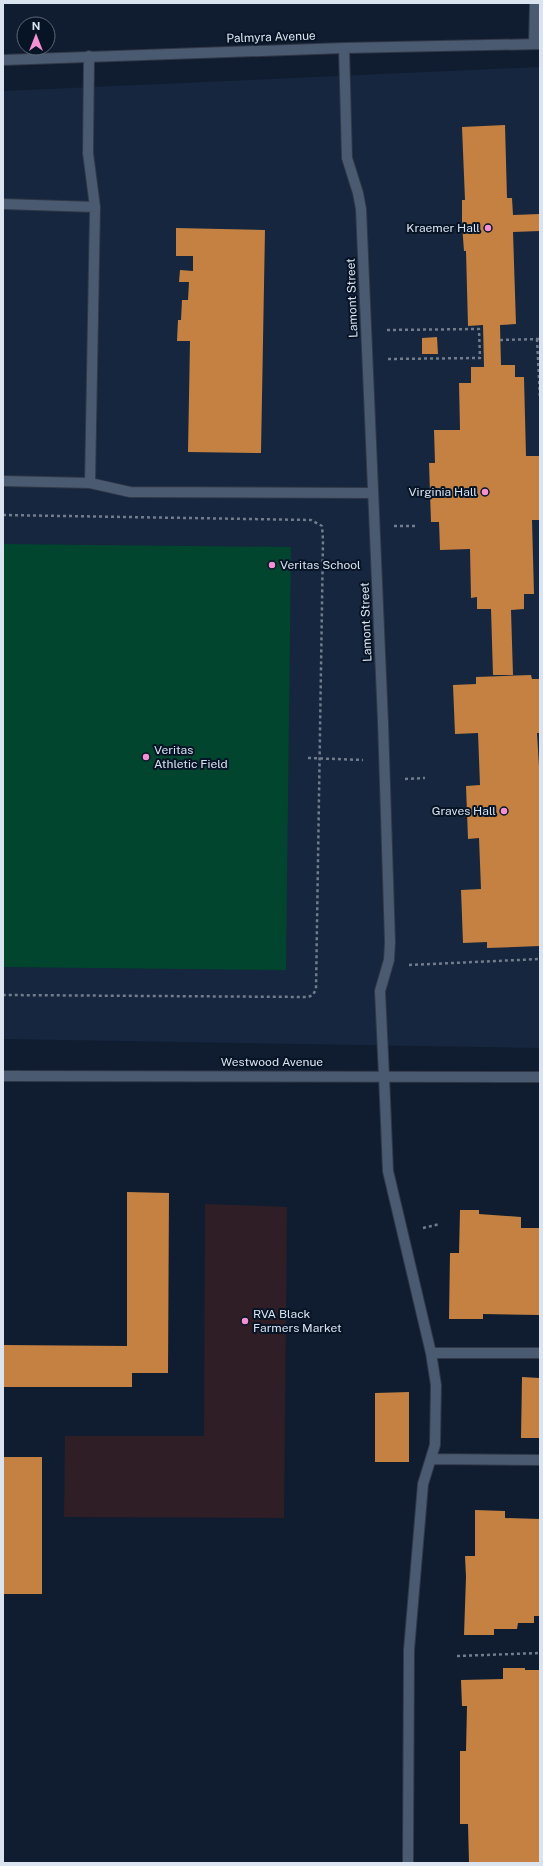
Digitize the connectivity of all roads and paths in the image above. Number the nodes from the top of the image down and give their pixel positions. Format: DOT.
graph roads {
  1 [pos="535,3"];
  2 [pos="537,44"];
  3 [pos="344,48"];
  4 [pos="89,56"];
  5 [pos="3,60"];
  6 [pos="3,204"];
  7 [pos="95,207"];
  8 [pos="366,331"];
  9 [pos="539,339"];
  10 [pos="500,340"];
  11 [pos="479,341"];
  12 [pos="483,341"];
  13 [pos="367,360"];
  14 [pos="540,398"];
  15 [pos="3,481"];
  16 [pos="90,483"];
  17 [pos="373,493"];
  18 [pos="3,516"];
  19 [pos="394,526"];
  20 [pos="418,526"];
  21 [pos="308,758"];
  22 [pos="320,759"];
  23 [pos="348,760"];
  24 [pos="425,778"];
  25 [pos="402,779"];
  26 [pos="540,959"];
  27 [pos="434,964"];
  28 [pos="3,995"];
  29 [pos="3,1076"];
  30 [pos="384,1076"];
  31 [pos="540,1077"];
  32 [pos="440,1224"];
  33 [pos="416,1229"];
  34 [pos="431,1353"];
  35 [pos="540,1353"];
  36 [pos="431,1459"];
  37 [pos="540,1460"];
  38 [pos="540,1653"];
  39 [pos="457,1656"];
  40 [pos="408,1863"];
  1 -- 2 [label="street"];
  2 -- 3 [label="street, Palmyra Avenue"];
  3 -- 4 [label="street, Palmyra Avenue"];
  3 -- 8 [label="street, Lamont Street"];
  4 -- 5 [label="street, Palmyra Avenue"];
  4 -- 7 [label="street"];
  6 -- 7 [label="street"];
  7 -- 16 [label="street"];
  8 -- 11 [label="path"];
  8 -- 13 [label="street, Lamont Street"];
  9 -- 10 [label="path"];
  9 -- 14 [label="path"];
  11 -- 12 [label="path"];
  11 -- 13 [label="path"];
  13 -- 17 [label="street, Lamont Street"];
  15 -- 16 [label="street"];
  16 -- 17 [label="street"];
  17 -- 30 [label="street, Lamont Street"];
  18 -- 22 [label="path"];
  19 -- 20 [label="path"];
  21 -- 22 [label="path"];
  22 -- 23 [label="path"];
  22 -- 28 [label="path"];
  24 -- 25 [label="path"];
  26 -- 27 [label="path"];
  29 -- 30 [label="street, Westwood Avenue"];
  30 -- 31 [label="street, Westwood Avenue"];
  30 -- 34 [label="street, Lamont Street"];
  32 -- 33 [label="path"];
  34 -- 35 [label="street"];
  34 -- 36 [label="street, Lamont Street"];
  36 -- 37 [label="street"];
  36 -- 40 [label="street, Lamont Street"];
  38 -- 39 [label="path"];
}
